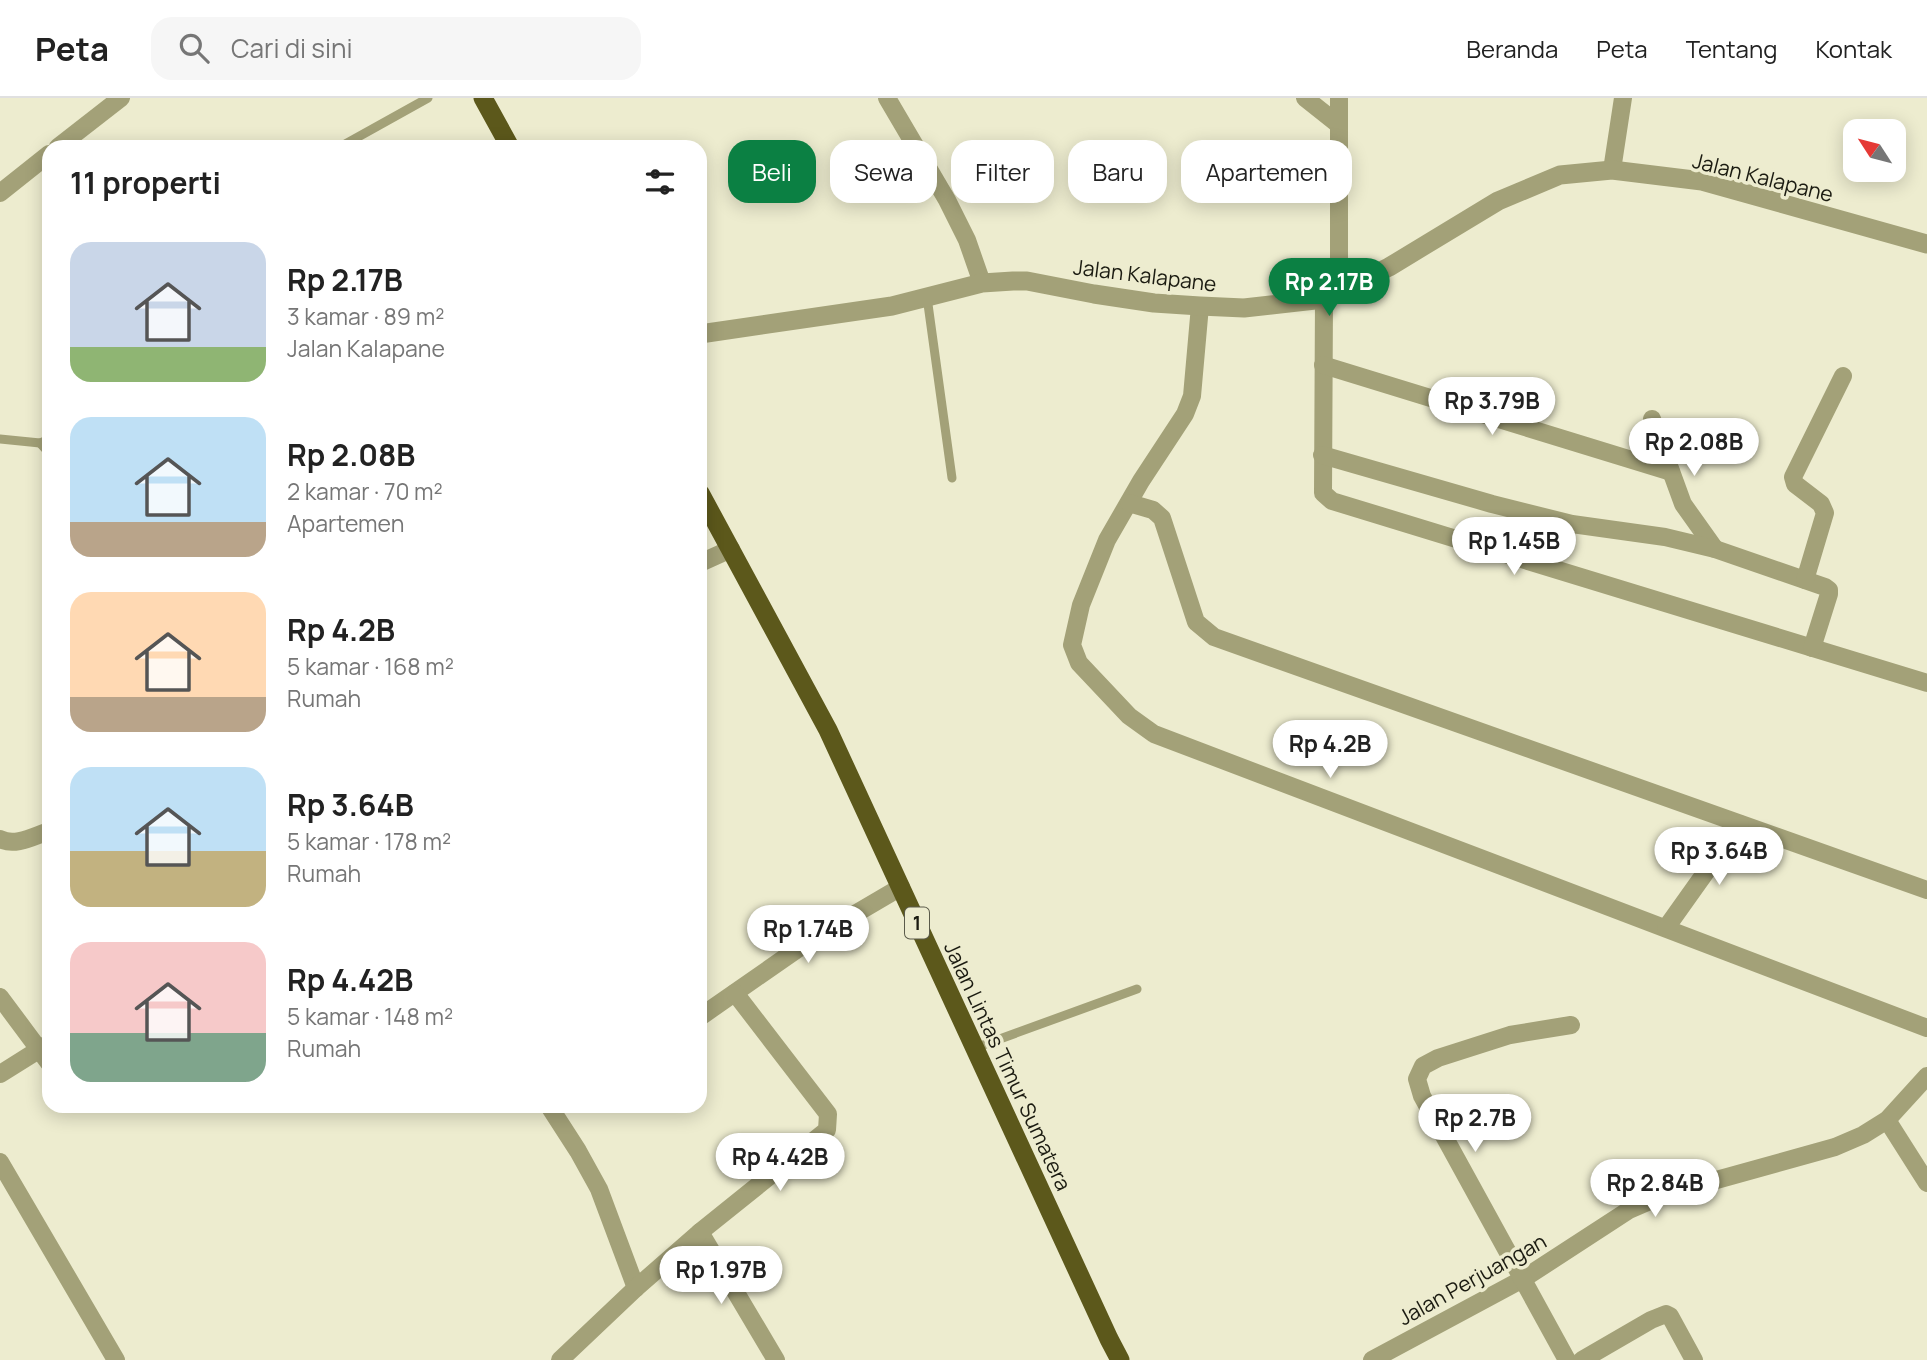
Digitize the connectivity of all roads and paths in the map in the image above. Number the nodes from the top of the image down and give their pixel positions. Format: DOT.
graph roads {
  1 [pos="121,98"];
  2 [pos="428,98"];
  3 [pos="483,98"];
  4 [pos="887,98"];
  5 [pos="1305,98"];
  6 [pos="1339,98"];
  7 [pos="1623,98"];
  8 [pos="1339,125"];
  9 [pos="67,140"];
  10 [pos="353,140"];
  11 [pos="506,140"];
  12 [pos="42,160"];
  13 [pos="1612,170"];
  14 [pos="0,193"];
  15 [pos="1927,244"];
  16 [pos="982,283"];
  17 [pos="1331,296"];
  18 [pos="927,297"];
  19 [pos="1200,306"];
  20 [pos="707,333"];
  21 [pos="1323,365"];
  22 [pos="1843,376"];
  23 [pos="1652,419"];
  24 [pos="0,439"];
  25 [pos="42,441"];
  26 [pos="1322,455"];
  27 [pos="1671,472"];
  28 [pos="951,478"];
  29 [pos="1129,503"];
  30 [pos="707,506"];
  31 [pos="731,549"];
  32 [pos="1715,549"];
  33 [pos="707,560"];
  34 [pos="1805,580"];
  35 [pos="1812,648"];
  36 [pos="1927,684"];
  37 [pos="1740,824"];
  38 [pos="42,833"];
  39 [pos="0,839"];
  40 [pos="901,887"];
  41 [pos="1927,890"];
  42 [pos="1666,929"];
  43 [pos="1137,989"];
  44 [pos="735,993"];
  45 [pos="0,997"];
  46 [pos="707,1012"];
  47 [pos="1571,1025"];
  48 [pos="1927,1028"];
  49 [pos="42,1047"];
  50 [pos="975,1048"];
  51 [pos="42,1054"];
  52 [pos="0,1074"];
  53 [pos="1927,1076"];
  54 [pos="554,1113"];
  55 [pos="1887,1119"];
  56 [pos="0,1162"];
  57 [pos="1927,1183"];
  58 [pos="700,1232"];
  59 [pos="1523,1279"];
  60 [pos="636,1288"];
  61 [pos="116,1360"];
  62 [pos="560,1360"];
  63 [pos="776,1360"];
  64 [pos="1120,1360"];
  65 [pos="1372,1360"];
  66 [pos="1567,1360"];
  67 [pos="1582,1360"];
  68 [pos="1694,1360"];
  1 -- 9 [label="street"];
  2 -- 10 [label="lane"];
  3 -- 11 [label="highway"];
  4 -- 16 [label="street"];
  5 -- 8 [label="street"];
  6 -- 8 [label="street"];
  7 -- 13 [label="street"];
  8 -- 17 [label="street"];
  12 -- 14 [label="street"];
  13 -- 15 [label="street, Jalan Kalapane"];
  13 -- 17 [label="street, Jalan Kalapane"];
  16 -- 18 [label="street, Jalan Kalapane"];
  16 -- 19 [label="street, Jalan Kalapane"];
  17 -- 19 [label="street, Jalan Kalapane"];
  17 -- 21 [label="street"];
  18 -- 20 [label="street, Jalan Kalapane"];
  18 -- 28 [label="lane"];
  19 -- 29 [label="street"];
  21 -- 26 [label="street"];
  21 -- 27 [label="street"];
  22 -- 34 [label="street"];
  23 -- 27 [label="street"];
  24 -- 25 [label="lane"];
  26 -- 32 [label="street"];
  26 -- 35 [label="street"];
  27 -- 32 [label="street"];
  29 -- 37 [label="street"];
  29 -- 42 [label="street"];
  30 -- 31 [label="highway, Jalan Lintas Timur Sumatera / 1"];
  31 -- 33 [label="street"];
  31 -- 40 [label="highway, Jalan Lintas Timur Sumatera / 1"];
  32 -- 34 [label="street"];
  34 -- 35 [label="street"];
  35 -- 36 [label="street"];
  37 -- 41 [label="street"];
  37 -- 42 [label="street"];
  38 -- 39 [label="street"];
  40 -- 44 [label="street"];
  40 -- 50 [label="highway, Jalan Lintas Timur Sumatera / 1"];
  42 -- 48 [label="street"];
  43 -- 50 [label="lane"];
  44 -- 46 [label="street"];
  44 -- 58 [label="street"];
  45 -- 49 [label="street"];
  47 -- 59 [label="street"];
  50 -- 64 [label="highway, Jalan Lintas Timur Sumatera / 1"];
  51 -- 52 [label="street"];
  53 -- 55 [label="street, Jalan Perjuangan"];
  54 -- 60 [label="street"];
  55 -- 57 [label="street"];
  55 -- 59 [label="street, Jalan Perjuangan"];
  56 -- 61 [label="street"];
  58 -- 60 [label="street"];
  58 -- 63 [label="street"];
  59 -- 65 [label="street, Jalan Perjuangan"];
  59 -- 66 [label="street"];
  60 -- 62 [label="street"];
  67 -- 68 [label="street"];
}
